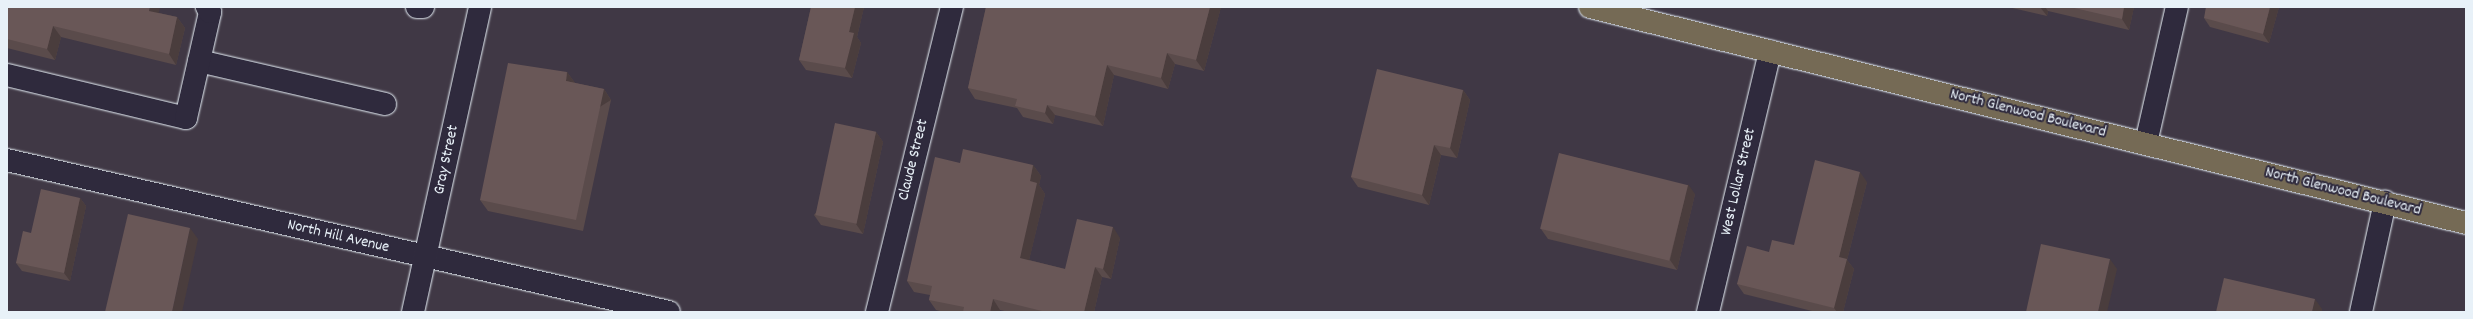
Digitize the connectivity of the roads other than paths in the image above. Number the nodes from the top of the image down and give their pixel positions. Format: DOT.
graph roads {
  1 [pos="207,7"];
  2 [pos="417,7"];
  3 [pos="423,7"];
  4 [pos="480,7"];
  5 [pos="952,7"];
  6 [pos="1590,7"];
  7 [pos="2177,7"];
  8 [pos="1770,51"];
  9 [pos="199,62"];
  10 [pos="7,75"];
  11 [pos="385,104"];
  12 [pos="2146,143"];
  13 [pos="7,160"];
  14 [pos="2385,202"];
  15 [pos="2466,223"];
  16 [pos="426,258"];
  17 [pos="413,312"];
  18 [pos="669,312"];
  19 [pos="877,312"];
  20 [pos="1708,312"];
  21 [pos="2361,312"];
  1 -- 9 [label="street"];
  2 -- 3 [label="street"];
  4 -- 16 [label="street, Gray Street"];
  5 -- 19 [label="street, Claude Street"];
  6 -- 8 [label="main road, North Glenwood Boulevard"];
  7 -- 12 [label="street"];
  8 -- 12 [label="main road, North Glenwood Boulevard"];
  8 -- 20 [label="street, West Lollar Street"];
  9 -- 10 [label="street"];
  9 -- 11 [label="street"];
  12 -- 14 [label="main road, North Glenwood Boulevard"];
  13 -- 16 [label="street, North Hill Avenue"];
  14 -- 15 [label="main road, North Glenwood Boulevard"];
  14 -- 21 [label="street"];
  16 -- 17 [label="street, Gray Street"];
  16 -- 18 [label="street, North Hill Avenue"];
}
